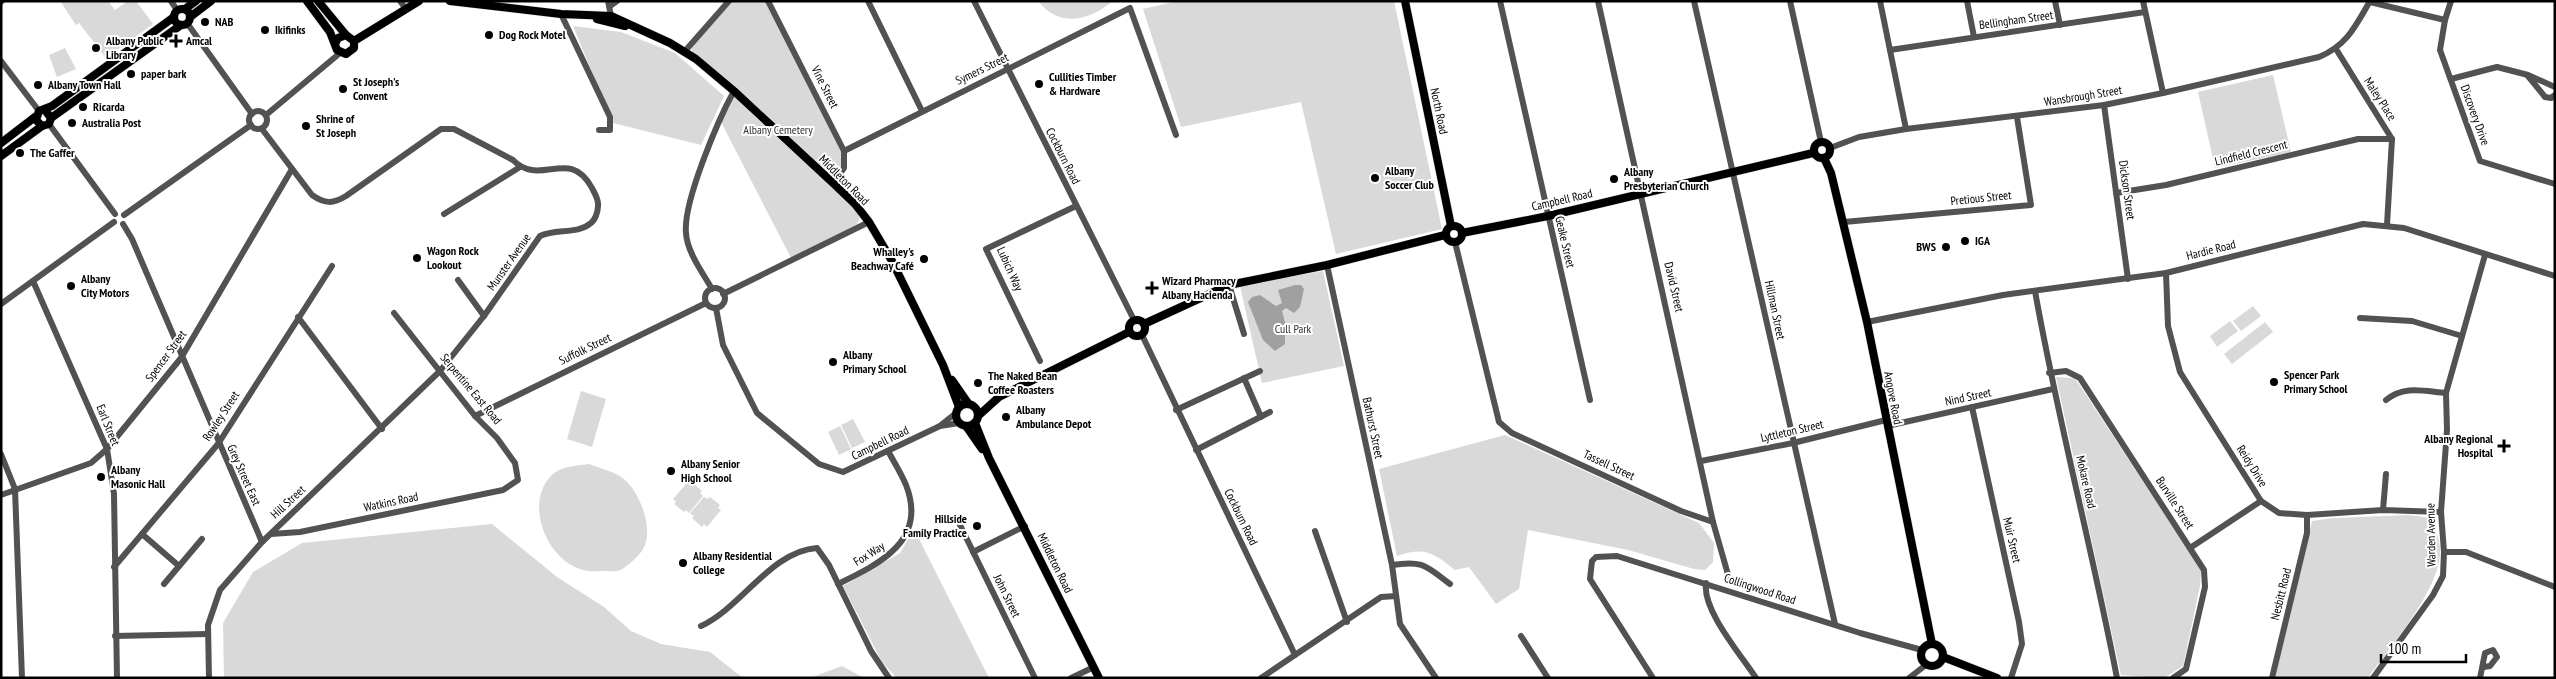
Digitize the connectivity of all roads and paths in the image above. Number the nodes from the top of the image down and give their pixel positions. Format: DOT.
graph roads {
  1 [pos="171,1"];
  2 [pos="196,1"];
  3 [pos="212,1"];
  4 [pos="308,1"];
  5 [pos="318,1"];
  6 [pos="400,1"];
  7 [pos="419,1"];
  8 [pos="450,1"];
  9 [pos="617,1"];
  10 [pos="729,1"];
  11 [pos="768,1"];
  12 [pos="868,1"];
  13 [pos="974,1"];
  14 [pos="1405,1"];
  15 [pos="1500,1"];
  16 [pos="1598,1"];
  17 [pos="1694,1"];
  18 [pos="1790,1"];
  19 [pos="1880,1"];
  20 [pos="1967,1"];
  21 [pos="2055,1"];
  22 [pos="2143,1"];
  23 [pos="2451,1"];
  24 [pos="2370,2"];
  25 [pos="513,4"];
  26 [pos="609,4"];
  27 [pos="406,9"];
  28 [pos="178,12"];
  29 [pos="2145,12"];
  30 [pos="561,14"];
  31 [pos="583,16"];
  32 [pos="610,16"];
  33 [pos="2445,20"];
  34 [pos="186,22"];
  35 [pos="2060,25"];
  36 [pos="646,31"];
  37 [pos="346,36"];
  38 [pos="1974,37"];
  39 [pos="354,41"];
  40 [pos="335,44"];
  41 [pos="2336,49"];
  42 [pos="1890,50"];
  43 [pos="685,51"];
  44 [pos="340,53"];
  45 [pos="1,61"];
  46 [pos="1007,69"];
  47 [pos="2528,75"];
  48 [pos="2451,80"];
  49 [pos="2555,88"];
  50 [pos="734,91"];
  51 [pos="2163,94"];
  52 [pos="2555,95"];
  53 [pos="2104,105"];
  54 [pos="922,110"];
  55 [pos="40,113"];
  56 [pos="252,114"];
  57 [pos="266,115"];
  58 [pos="2017,117"];
  59 [pos="48,123"];
  60 [pos="251,125"];
  61 [pos="262,129"];
  62 [pos="1906,129"];
  63 [pos="599,130"];
  64 [pos="1176,135"];
  65 [pos="2392,139"];
  66 [pos="1821,142"];
  67 [pos="1,143"];
  68 [pos="1830,148"];
  69 [pos="844,151"];
  70 [pos="1814,153"];
  71 [pos="1,156"];
  72 [pos="1824,158"];
  73 [pos="520,167"];
  74 [pos="292,169"];
  75 [pos="1733,172"];
  76 [pos="833,183"];
  77 [pos="2555,184"];
  78 [pos="1641,193"];
  79 [pos="2116,193"];
  80 [pos="1076,206"];
  81 [pos="115,214"];
  82 [pos="444,214"];
  83 [pos="124,216"];
  84 [pos="1548,216"];
  85 [pos="114,222"];
  86 [pos="869,222"];
  87 [pos="1844,222"];
  88 [pos="123,224"];
  89 [pos="2387,225"];
  90 [pos="1451,226"];
  91 [pos="1462,233"];
  92 [pos="1445,235"];
  93 [pos="1455,242"];
  94 [pos="2485,255"];
  95 [pos="1327,265"];
  96 [pos="332,266"];
  97 [pos="2166,273"];
  98 [pos="2555,276"];
  99 [pos="2128,278"];
  100 [pos="458,280"];
  101 [pos="33,281"];
  102 [pos="1228,285"];
  103 [pos="712,289"];
  104 [pos="2035,291"];
  105 [pos="723,294"];
  106 [pos="706,303"];
  107 [pos="1,304"];
  108 [pos="716,308"];
  109 [pos="394,313"];
  110 [pos="484,316"];
  111 [pos="298,318"];
  112 [pos="2360,318"];
  113 [pos="1134,320"];
  114 [pos="1867,322"];
  115 [pos="1144,324"];
  116 [pos="1129,332"];
  117 [pos="1244,334"];
  118 [pos="1142,335"];
  119 [pos="2462,336"];
  120 [pos="181,358"];
  121 [pos="1040,360"];
  122 [pos="440,371"];
  123 [pos="1260,371"];
  124 [pos="947,373"];
  125 [pos="2049,373"];
  126 [pos="1244,378"];
  127 [pos="2053,389"];
  128 [pos="2446,393"];
  129 [pos="999,397"];
  130 [pos="1590,400"];
  131 [pos="2386,400"];
  132 [pos="971,405"];
  133 [pos="1972,407"];
  134 [pos="957,410"];
  135 [pos="1176,410"];
  136 [pos="1270,412"];
  137 [pos="475,416"];
  138 [pos="1261,417"];
  139 [pos="977,419"];
  140 [pos="1887,423"];
  141 [pos="962,425"];
  142 [pos="940,426"];
  143 [pos="382,429"];
  144 [pos="1793,443"];
  145 [pos="218,444"];
  146 [pos="107,449"];
  147 [pos="1196,450"];
  148 [pos="888,451"];
  149 [pos="1,454"];
  150 [pos="989,458"];
  151 [pos="1701,461"];
  152 [pos="2386,474"];
  153 [pos="514,484"];
  154 [pos="15,489"];
  155 [pos="1,495"];
  156 [pos="2261,501"];
  157 [pos="2383,510"];
  158 [pos="2440,512"];
  159 [pos="2307,515"];
  160 [pos="1713,522"];
  161 [pos="959,523"];
  162 [pos="1025,526"];
  163 [pos="1315,531"];
  164 [pos="142,534"];
  165 [pos="271,534"];
  166 [pos="202,539"];
  167 [pos="262,542"];
  168 [pos="2190,548"];
  169 [pos="973,552"];
  170 [pos="2444,552"];
  171 [pos="1392,565"];
  172 [pos="179,566"];
  173 [pos="114,567"];
  174 [pos="1729,578"];
  175 [pos="1706,583"];
  176 [pos="164,584"];
  177 [pos="838,584"];
  178 [pos="1450,584"];
  179 [pos="2555,587"];
  180 [pos="1396,596"];
  181 [pos="1346,622"];
  182 [pos="1835,624"];
  183 [pos="701,626"];
  184 [pos="208,634"];
  185 [pos="115,636"];
  186 [pos="1521,636"];
  187 [pos="1932,644"];
  188 [pos="1922,650"];
  189 [pos="1295,655"];
  190 [pos="1943,656"];
  191 [pos="1927,664"];
  192 [pos="1094,667"];
  193 [pos="2484,667"];
  194 [pos="22,678"];
  195 [pos="116,678"];
  196 [pos="209,678"];
  197 [pos="889,678"];
  198 [pos="1035,678"];
  199 [pos="1071,678"];
  200 [pos="1099,678"];
  201 [pos="1261,678"];
  202 [pos="1436,678"];
  203 [pos="1548,678"];
  204 [pos="1653,678"];
  205 [pos="1756,678"];
  206 [pos="1909,678"];
  207 [pos="1997,678"];
  208 [pos="2011,678"];
  209 [pos="2117,678"];
  210 [pos="2173,678"];
  211 [pos="2272,678"];
  212 [pos="2373,678"];
  213 [pos="2480,678"];
  1 -- 28 [label="street"];
  2 -- 28 [label="main road"];
  3 -- 34 [label="main road"];
  4 -- 40 [label="main road"];
  5 -- 37 [label="main road"];
  6 -- 27 [label="street"];
  7 -- 27 [label="main road"];
  8 -- 25 [label="main road, Middleton Road"];
  9 -- 26 [label="street"];
  10 -- 43 [label="street"];
  11 -- 69 [label="street, Vine Street"];
  12 -- 54 [label="street"];
  13 -- 46 [label="street, Cockburn Road"];
  14 -- 90 [label="main road, North Road"];
  15 -- 84 [label="street, Geake Street"];
  16 -- 78 [label="street, David Street"];
  17 -- 75 [label="street, Hillman Street"];
  18 -- 66 [label="street"];
  19 -- 42 [label="street"];
  20 -- 38 [label="street"];
  21 -- 35 [label="street"];
  22 -- 29 [label="street"];
  23 -- 33 [label="street, Discovery Drive"];
  24 -- 33 [label="street"];
  24 -- 41 [label="street"];
  25 -- 30 [label="main road, Middleton Road"];
  26 -- 32 [label="street"];
  27 -- 39 [label="main road"];
  28 -- 34 [label="main road"];
  28 -- 34 [label="main road"];
  28 -- 55 [label="main road"];
  29 -- 35 [label="street, Bellingham Street"];
  29 -- 51 [label="street"];
  30 -- 31 [label="main road, Middleton Road"];
  30 -- 63 [label="street"];
  31 -- 32 [label="main road, Middleton Road"];
  31 -- 36 [label="main road, Middleton Road"];
  32 -- 36 [label="main road, Middleton Road"];
  33 -- 48 [label="street, Discovery Drive"];
  34 -- 56 [label="street"];
  34 -- 59 [label="main road"];
  35 -- 38 [label="street, Bellingham Street"];
  36 -- 43 [label="main road, Middleton Road"];
  37 -- 39 [label="main road"];
  37 -- 40 [label="main road"];
  38 -- 42 [label="street, Bellingham Street"];
  39 -- 44 [label="main road"];
  40 -- 44 [label="main road"];
  41 -- 51 [label="street, Wansbrough Street"];
  41 -- 65 [label="street, Maley Place"];
  42 -- 62 [label="street"];
  43 -- 50 [label="main road, Middleton Road"];
  44 -- 57 [label="street"];
  45 -- 55 [label="street"];
  46 -- 54 [label="street, Symers Street"];
  46 -- 64 [label="street, Symers Street"];
  46 -- 80 [label="street, Cockburn Road"];
  47 -- 48 [label="street"];
  47 -- 49 [label="street"];
  47 -- 52 [label="street"];
  48 -- 77 [label="street, Discovery Drive"];
  50 -- 76 [label="main road, Middleton Road"];
  50 -- 103 [label="street"];
  51 -- 53 [label="street, Wansbrough Street"];
  53 -- 58 [label="street, Wansbrough Street"];
  53 -- 79 [label="street, Dickson Street"];
  54 -- 69 [label="street, Symers Street"];
  55 -- 59 [label="main road"];
  55 -- 59 [label="main road"];
  55 -- 67 [label="main road"];
  56 -- 57 [label="street"];
  56 -- 60 [label="street"];
  57 -- 61 [label="street"];
  58 -- 62 [label="street, Wansbrough Street"];
  58 -- 87 [label="street, Pretious Street"];
  59 -- 71 [label="main road"];
  59 -- 81 [label="street"];
  60 -- 61 [label="street"];
  60 -- 83 [label="street"];
  61 -- 74 [label="street"];
  62 -- 68 [label="street, Wansbrough Street"];
  65 -- 79 [label="street, Lindfield Crescent"];
  65 -- 89 [label="street, Maley Place"];
  66 -- 68 [label="main road"];
  66 -- 70 [label="main road"];
  68 -- 72 [label="main road"];
  69 -- 76 [label="street"];
  70 -- 72 [label="main road"];
  70 -- 75 [label="main road, Campbell Road"];
  72 -- 87 [label="main road, Angove Road"];
  73 -- 74 [label="street, Munster Avenue"];
  73 -- 82 [label="street"];
  73 -- 110 [label="street, Munster Avenue"];
  74 -- 120 [label="street, Spencer Street"];
  75 -- 78 [label="main road, Campbell Road"];
  75 -- 144 [label="street, Hillman Street"];
  76 -- 86 [label="main road, Middleton Road"];
  78 -- 84 [label="main road, Campbell Road"];
  78 -- 151 [label="street, David Street"];
  79 -- 99 [label="street, Dickson Street"];
  80 -- 113 [label="street, Cockburn Road"];
  80 -- 121 [label="street, Lubich Way"];
  81 -- 83 [label="street"];
  81 -- 85 [label="street"];
  83 -- 88 [label="street"];
  84 -- 91 [label="main road, Campbell Road"];
  84 -- 130 [label="street, Geake Street"];
  85 -- 88 [label="street"];
  85 -- 101 [label="street"];
  86 -- 105 [label="street"];
  86 -- 124 [label="main road, Middleton Road"];
  87 -- 114 [label="main road, Angove Road"];
  88 -- 120 [label="street, Grey Street East"];
  89 -- 94 [label="street, Hardie Road"];
  89 -- 97 [label="street, Hardie Road"];
  90 -- 91 [label="main road"];
  90 -- 92 [label="main road"];
  91 -- 93 [label="main road"];
  92 -- 93 [label="main road"];
  92 -- 95 [label="main road"];
  93 -- 160 [label="street, Tassell Street"];
  94 -- 98 [label="street, Hardie Road"];
  94 -- 119 [label="street, Warden Avenue"];
  95 -- 102 [label="main road"];
  95 -- 171 [label="street, Bathurst Street"];
  96 -- 111 [label="street, Rowley Street"];
  97 -- 99 [label="street, Hardie Road"];
  97 -- 156 [label="street, Reidy Drive"];
  99 -- 104 [label="street, Hardie Road"];
  100 -- 110 [label="street"];
  101 -- 107 [label="street"];
  101 -- 146 [label="street, Earl Street"];
  102 -- 115 [label="main road"];
  102 -- 117 [label="street"];
  103 -- 105 [label="street"];
  103 -- 106 [label="street"];
  104 -- 114 [label="street, Hardie Road"];
  104 -- 125 [label="street, Mokare Road"];
  105 -- 108 [label="street"];
  106 -- 108 [label="street"];
  106 -- 137 [label="street, Suffolk Street"];
  108 -- 148 [label="street, Campbell Road"];
  109 -- 122 [label="street, Serpentine East Road"];
  110 -- 122 [label="street, Munster Avenue"];
  111 -- 143 [label="street"];
  111 -- 145 [label="street, Rowley Street"];
  112 -- 119 [label="street"];
  113 -- 115 [label="main road"];
  113 -- 116 [label="main road"];
  114 -- 140 [label="main road, Angove Road"];
  115 -- 118 [label="main road"];
  116 -- 118 [label="main road"];
  116 -- 129 [label="main road"];
  118 -- 135 [label="street, Cockburn Road"];
  119 -- 128 [label="street, Warden Avenue"];
  120 -- 145 [label="street, Grey Street East"];
  120 -- 146 [label="street, Spencer Street"];
  122 -- 137 [label="street, Serpentine East Road"];
  122 -- 143 [label="street, Hill Street"];
  123 -- 126 [label="street"];
  124 -- 132 [label="main road, Middleton Road"];
  124 -- 134 [label="main road, Middleton Road"];
  125 -- 127 [label="street, Mokare Road"];
  125 -- 168 [label="street, Burville Street"];
  126 -- 135 [label="street"];
  126 -- 138 [label="street"];
  127 -- 133 [label="street, Nind Street"];
  127 -- 209 [label="street, Mokare Road"];
  128 -- 131 [label="street"];
  128 -- 158 [label="street, Warden Avenue"];
  129 -- 132 [label="main road"];
  129 -- 139 [label="main road"];
  132 -- 134 [label="main road"];
  132 -- 139 [label="main road, Middleton Road"];
  133 -- 140 [label="street, Nind Street"];
  133 -- 208 [label="street, Muir Street"];
  134 -- 141 [label="main road, Middleton Road"];
  134 -- 142 [label="street, Campbell Road"];
  135 -- 147 [label="street, Cockburn Road"];
  136 -- 138 [label="street"];
  137 -- 153 [label="street, Serpentine East Road"];
  138 -- 147 [label="street"];
  139 -- 141 [label="main road"];
  139 -- 150 [label="main road, Middleton Road"];
  140 -- 144 [label="street, Lyttleton Street"];
  140 -- 187 [label="main road, Angove Road"];
  141 -- 142 [label="street, Campbell Road"];
  141 -- 150 [label="main road, Middleton Road"];
  142 -- 148 [label="street, Campbell Road"];
  143 -- 165 [label="street, Hill Street"];
  144 -- 151 [label="street, Lyttleton Street"];
  144 -- 182 [label="street, Hillman Street"];
  145 -- 164 [label="street, Rowley Street"];
  145 -- 167 [label="street, Grey Street East"];
  146 -- 154 [label="street, Spencer Street"];
  146 -- 173 [label="street, Earl Street"];
  147 -- 189 [label="street, Cockburn Road"];
  148 -- 177 [label="street, Fox Way"];
  149 -- 154 [label="street"];
  150 -- 162 [label="main road, Middleton Road"];
  151 -- 160 [label="street, David Street"];
  152 -- 157 [label="street"];
  153 -- 165 [label="street, Watkins Road"];
  154 -- 155 [label="street, Spencer Street"];
  154 -- 194 [label="street"];
  156 -- 159 [label="street, Reidy Drive"];
  156 -- 168 [label="street"];
  157 -- 158 [label="street, Reidy Drive"];
  157 -- 159 [label="street, Reidy Drive"];
  158 -- 170 [label="street, Warden Avenue"];
  159 -- 211 [label="street, Nesbitt Road"];
  160 -- 174 [label="street, David Street"];
  161 -- 169 [label="street, John Street"];
  162 -- 169 [label="street"];
  162 -- 192 [label="main road, Middleton Road"];
  163 -- 181 [label="street"];
  164 -- 172 [label="street"];
  164 -- 173 [label="street, Rowley Street"];
  165 -- 167 [label="street, Hill Street"];
  166 -- 172 [label="street"];
  167 -- 184 [label="street, Hill Street"];
  168 -- 210 [label="street, Burville Street"];
  169 -- 198 [label="street, John Street"];
  170 -- 179 [label="street"];
  170 -- 212 [label="street, Warden Avenue"];
  171 -- 178 [label="street"];
  171 -- 180 [label="street, Bathurst Street"];
  172 -- 176 [label="street"];
  173 -- 185 [label="street, Earl Street"];
  175 -- 182 [label="street, Collingwood Road"];
  175 -- 204 [label="street, Collingwood Road"];
  175 -- 205 [label="street"];
  177 -- 183 [label="street"];
  177 -- 197 [label="street"];
  180 -- 181 [label="street"];
  180 -- 202 [label="street, Bathurst Street"];
  181 -- 189 [label="street"];
  182 -- 188 [label="street, Collingwood Road"];
  184 -- 185 [label="street"];
  184 -- 196 [label="street, Hill Street"];
  185 -- 195 [label="street, Earl Street"];
  186 -- 203 [label="street"];
  187 -- 188 [label="main road"];
  187 -- 190 [label="main road"];
  188 -- 191 [label="main road"];
  189 -- 201 [label="street"];
  190 -- 191 [label="main road"];
  190 -- 207 [label="main road"];
  191 -- 206 [label="street"];
  192 -- 199 [label="street"];
  192 -- 200 [label="main road, Middleton Road"];
  193 -- 213 [label="street"];
}
